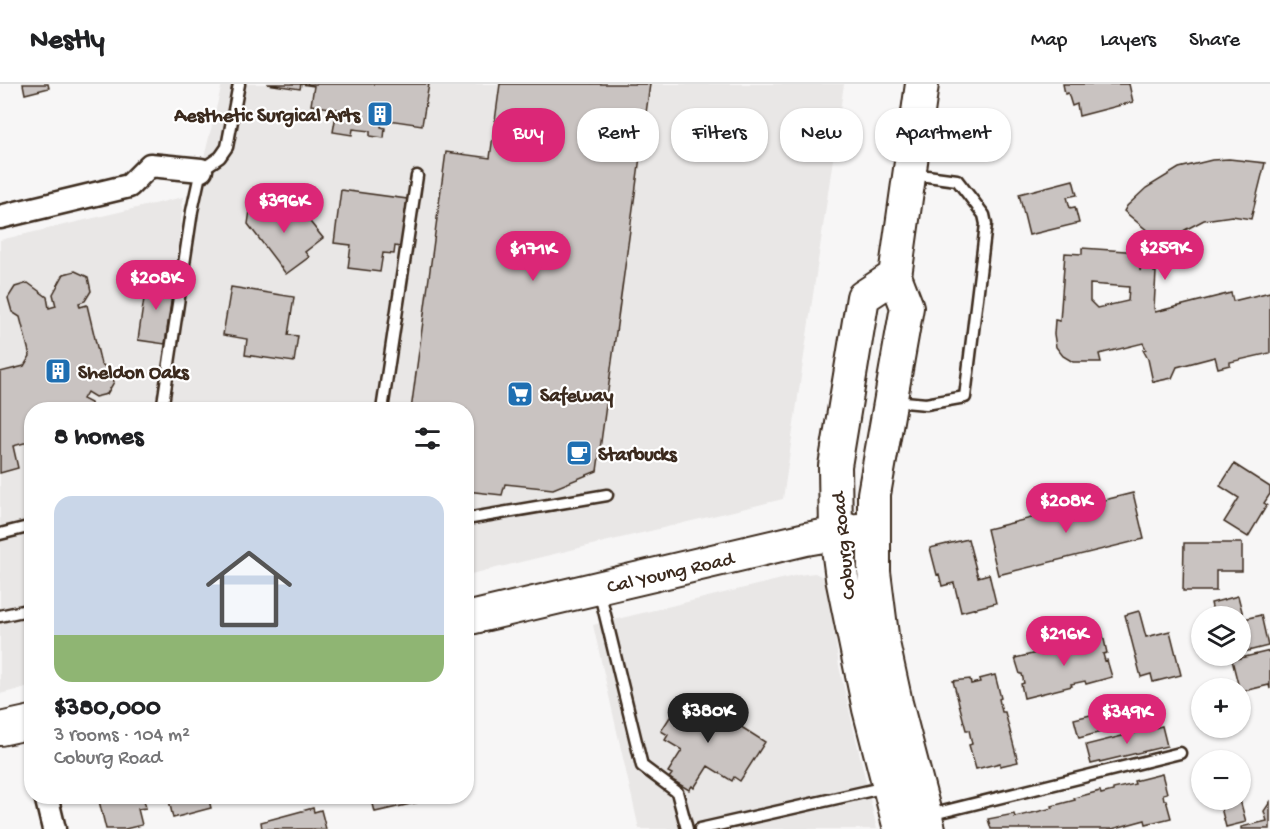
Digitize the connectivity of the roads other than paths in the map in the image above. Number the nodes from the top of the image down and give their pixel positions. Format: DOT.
graph roads {
  1 [pos="239,84"];
  2 [pos="922,84"];
  3 [pos="201,170"];
  4 [pos="909,173"];
  5 [pos="417,176"];
  6 [pos="0,218"];
  7 [pos="895,276"];
  8 [pos="891,400"];
  9 [pos="163,402"];
  10 [pos="383,402"];
  11 [pos="607,495"];
  12 [pos="474,518"];
  13 [pos="874,527"];
  14 [pos="24,528"];
  15 [pos="837,533"];
  16 [pos="0,534"];
  17 [pos="599,587"];
  18 [pos="24,611"];
  19 [pos="474,615"];
  20 [pos="0,616"];
  21 [pos="1180,753"];
  22 [pos="889,786"];
  23 [pos="48,804"];
  24 [pos="918,824"];
  25 [pos="54,829"];
  26 [pos="687,829"];
  27 [pos="700,829"];
  1 -- 3 [label="lane"];
  2 -- 4 [label="main road, Coburg Road"];
  3 -- 6 [label="street"];
  3 -- 9 [label="lane"];
  4 -- 7 [label="main road, Coburg Road"];
  4 -- 8 [label="lane"];
  5 -- 10 [label="lane"];
  7 -- 8 [label="main road, Coburg Road"];
  7 -- 15 [label="main road, Coburg Road"];
  8 -- 13 [label="main road, Coburg Road"];
  11 -- 12 [label="lane"];
  13 -- 15 [label="main road, Cal Young Road"];
  13 -- 24 [label="main road, Coburg Road"];
  14 -- 16 [label="lane"];
  15 -- 17 [label="main road, Cal Young Road"];
  15 -- 22 [label="main road, Coburg Road"];
  17 -- 19 [label="main road, Cal Young Road"];
  17 -- 26 [label="lane"];
  18 -- 20 [label="lane"];
  21 -- 24 [label="lane"];
  22 -- 24 [label="main road, Coburg Road"];
  22 -- 27 [label="lane"];
  23 -- 25 [label="street"];
}
